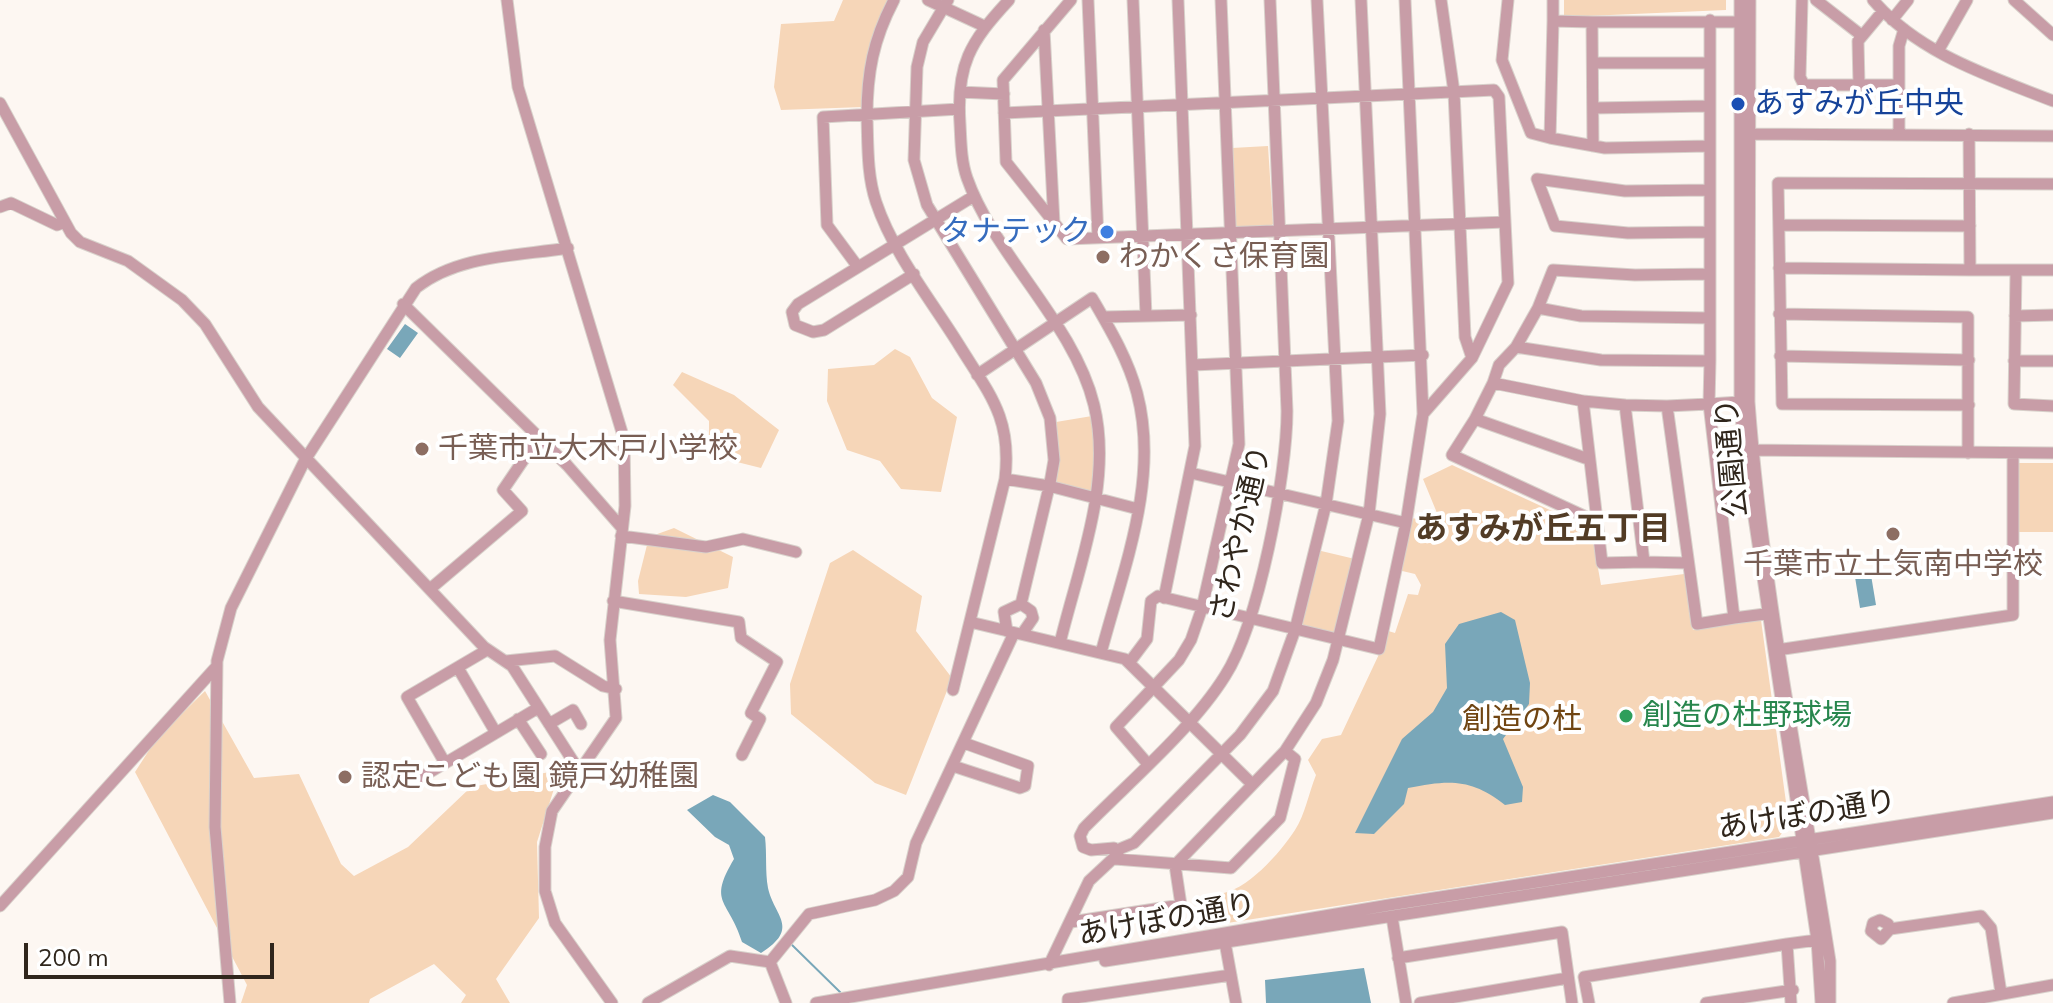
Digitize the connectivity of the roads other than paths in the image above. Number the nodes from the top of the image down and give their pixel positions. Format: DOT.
graph roads {
  1 [pos="507,0"];
  2 [pos="894,0"];
  3 [pos="928,0"];
  4 [pos="1009,0"];
  5 [pos="1071,0"];
  6 [pos="1088,0"];
  7 [pos="1133,0"];
  8 [pos="1178,0"];
  9 [pos="1221,0"];
  10 [pos="1270,0"];
  11 [pos="1317,0"];
  12 [pos="1361,0"];
  13 [pos="1405,0"];
  14 [pos="1441,0"];
  15 [pos="1508,0"];
  16 [pos="1553,0"];
  17 [pos="1740,0"];
  18 [pos="1750,0"];
  19 [pos="1802,0"];
  20 [pos="1816,0"];
  21 [pos="1873,0"];
  22 [pos="1908,0"];
  23 [pos="1967,0"];
  24 [pos="2014,0"];
  25 [pos="945,4"];
  26 [pos="1887,16"];
  27 [pos="1710,20"];
  28 [pos="1553,21"];
  29 [pos="1592,22"];
  30 [pos="1746,22"];
  31 [pos="984,26"];
  32 [pos="1904,29"];
  33 [pos="1044,30"];
  34 [pos="1861,35"];
  35 [pos="2053,35"];
  36 [pos="1938,51"];
  37 [pos="1594,63"];
  38 [pos="1710,63"];
  39 [pos="1859,85"];
  40 [pos="1898,85"];
  41 [pos="960,92"];
  42 [pos="1454,92"];
  43 [pos="1004,94"];
  44 [pos="1410,94"];
  45 [pos="1366,96"];
  46 [pos="1324,98"];
  47 [pos="1274,100"];
  48 [pos="2053,101"];
  49 [pos="1226,102"];
  50 [pos="0,103"];
  51 [pos="1182,105"];
  52 [pos="1709,106"];
  53 [pos="1137,107"];
  54 [pos="1594,108"];
  55 [pos="959,109"];
  56 [pos="1093,109"];
  57 [pos="1048,111"];
  58 [pos="867,112"];
  59 [pos="915,112"];
  60 [pos="1004,113"];
  61 [pos="1745,134"];
  62 [pos="1969,134"];
  63 [pos="1899,135"];
  64 [pos="2053,136"];
  65 [pos="1550,138"];
  66 [pos="1593,146"];
  67 [pos="1710,146"];
  68 [pos="1969,183"];
  69 [pos="2053,184"];
  70 [pos="1710,190"];
  71 [pos="974,196"];
  72 [pos="0,207"];
  73 [pos="935,220"];
  74 [pos="65,222"];
  75 [pos="1505,222"];
  76 [pos="1460,223"];
  77 [pos="1054,224"];
  78 [pos="1416,225"];
  79 [pos="1779,225"];
  80 [pos="1970,226"];
  81 [pos="1372,227"];
  82 [pos="1328,229"];
  83 [pos="1279,231"];
  84 [pos="1710,232"];
  85 [pos="1231,233"];
  86 [pos="1187,234"];
  87 [pos="1143,236"];
  88 [pos="1098,238"];
  89 [pos="896,243"];
  90 [pos="568,248"];
  91 [pos="858,267"];
  92 [pos="1779,268"];
  93 [pos="1970,270"];
  94 [pos="2016,270"];
  95 [pos="2053,270"];
  96 [pos="914,274"];
  97 [pos="1710,274"];
  98 [pos="403,304"];
  99 [pos="1538,308"];
  100 [pos="1779,314"];
  101 [pos="1191,315"];
  102 [pos="2053,315"];
  103 [pos="1146,316"];
  104 [pos="2015,316"];
  105 [pos="1103,317"];
  106 [pos="1710,318"];
  107 [pos="1054,324"];
  108 [pos="1516,347"];
  109 [pos="1016,349"];
  110 [pos="1423,355"];
  111 [pos="1378,356"];
  112 [pos="1780,356"];
  113 [pos="1334,358"];
  114 [pos="1472,358"];
  115 [pos="1969,360"];
  116 [pos="1285,361"];
  117 [pos="1710,361"];
  118 [pos="2014,361"];
  119 [pos="2053,361"];
  120 [pos="1237,363"];
  121 [pos="1193,365"];
  122 [pos="977,375"];
  123 [pos="1493,383"];
  124 [pos="1583,401"];
  125 [pos="1740,402"];
  126 [pos="1709,404"];
  127 [pos="1625,405"];
  128 [pos="1969,405"];
  129 [pos="1667,406"];
  130 [pos="2053,406"];
  131 [pos="1423,414"];
  132 [pos="1475,419"];
  133 [pos="539,437"];
  134 [pos="1748,450"];
  135 [pos="1968,453"];
  136 [pos="2013,453"];
  137 [pos="2053,453"];
  138 [pos="1588,459"];
  139 [pos="305,460"];
  140 [pos="1191,473"];
  141 [pos="1005,479"];
  142 [pos="1232,482"];
  143 [pos="1049,486"];
  144 [pos="1279,493"];
  145 [pos="1095,499"];
  146 [pos="1326,504"];
  147 [pos="1138,509"];
  148 [pos="1369,514"];
  149 [pos="1597,522"];
  150 [pos="1406,523"];
  151 [pos="622,532"];
  152 [pos="796,552"];
  153 [pos="1644,562"];
  154 [pos="1687,563"];
  155 [pos="430,589"];
  156 [pos="1164,598"];
  157 [pos="613,601"];
  158 [pos="1021,604"];
  159 [pos="1202,608"];
  160 [pos="1770,613"];
  161 [pos="1734,618"];
  162 [pos="1249,620"];
  163 [pos="970,622"];
  164 [pos="1295,630"];
  165 [pos="1014,633"];
  166 [pos="1337,641"];
  167 [pos="1060,643"];
  168 [pos="487,650"];
  169 [pos="1777,650"];
  170 [pos="1101,653"];
  171 [pos="506,661"];
  172 [pos="1129,663"];
  173 [pos="217,666"];
  174 [pos="458,668"];
  175 [pos="1153,688"];
  176 [pos="616,689"];
  177 [pos="953,690"];
  178 [pos="538,708"];
  179 [pos="518,719"];
  180 [pos="1187,721"];
  181 [pos="549,724"];
  182 [pos="581,724"];
  183 [pos="496,733"];
  184 [pos="964,743"];
  185 [pos="1285,751"];
  186 [pos="541,754"];
  187 [pos="1221,754"];
  188 [pos="742,755"];
  189 [pos="445,763"];
  190 [pos="1147,763"];
  191 [pos="953,766"];
  192 [pos="578,769"];
  193 [pos="420,778"];
  194 [pos="1252,784"];
  195 [pos="2053,802"];
  196 [pos="2053,813"];
  197 [pos="1807,846"];
  198 [pos="1116,854"];
  199 [pos="1175,865"];
  200 [pos="0,906"];
  201 [pos="1392,917"];
  202 [pos="1071,922"];
  203 [pos="1890,929"];
  204 [pos="1225,938"];
  205 [pos="1817,940"];
  206 [pos="1787,944"];
  207 [pos="1398,958"];
  208 [pos="770,962"];
  209 [pos="1051,965"];
  210 [pos="1231,975"];
  211 [pos="1568,978"];
  212 [pos="2053,985"];
  213 [pos="1793,990"];
  214 [pos="2001,993"];
  215 [pos="230,1003"];
  216 [pos="612,1003"];
  217 [pos="648,1003"];
  218 [pos="786,1003"];
  219 [pos="816,1003"];
  220 [pos="1068,1003"];
  221 [pos="1236,1003"];
  222 [pos="1406,1003"];
  223 [pos="1420,1003"];
  224 [pos="1572,1003"];
  225 [pos="1589,1003"];
  226 [pos="1706,1003"];
  227 [pos="1791,1003"];
  228 [pos="1821,1003"];
  229 [pos="1830,1003"];
  230 [pos="1953,1003"];
  1 -- 90 [label="street"];
  2 -- 58 [label="street"];
  3 -- 25 [label="street"];
  4 -- 31 [label="street"];
  5 -- 33 [label="street"];
  6 -- 56 [label="street"];
  7 -- 53 [label="street"];
  8 -- 51 [label="street"];
  9 -- 49 [label="street"];
  10 -- 47 [label="street, さわやか通り"];
  11 -- 46 [label="street"];
  12 -- 45 [label="street"];
  13 -- 44 [label="street"];
  14 -- 42 [label="street"];
  15 -- 65 [label="street"];
  16 -- 28 [label="street"];
  17 -- 30 [label="street, 公園通り"];
  18 -- 30 [label="street, 公園通り"];
  19 -- 39 [label="street"];
  20 -- 34 [label="street"];
  21 -- 26 [label="street"];
  22 -- 26 [label="street"];
  23 -- 36 [label="street"];
  24 -- 35 [label="street"];
  25 -- 31 [label="street"];
  25 -- 59 [label="street"];
  26 -- 32 [label="street"];
  26 -- 34 [label="street"];
  27 -- 29 [label="street"];
  27 -- 30 [label="street"];
  27 -- 38 [label="street"];
  28 -- 29 [label="street"];
  28 -- 65 [label="street"];
  29 -- 37 [label="street"];
  30 -- 61 [label="street, 公園通り"];
  31 -- 41 [label="street"];
  32 -- 36 [label="street"];
  32 -- 40 [label="street"];
  33 -- 43 [label="street"];
  33 -- 57 [label="street"];
  34 -- 39 [label="street"];
  36 -- 48 [label="street"];
  37 -- 38 [label="street"];
  37 -- 54 [label="street"];
  38 -- 52 [label="street"];
  39 -- 40 [label="street"];
  40 -- 63 [label="street"];
  41 -- 43 [label="street"];
  41 -- 55 [label="street"];
  42 -- 44 [label="street"];
  42 -- 75 [label="street"];
  42 -- 76 [label="street"];
  43 -- 60 [label="street"];
  44 -- 45 [label="street"];
  44 -- 78 [label="street"];
  45 -- 46 [label="street"];
  45 -- 81 [label="street"];
  46 -- 47 [label="street"];
  46 -- 82 [label="street"];
  47 -- 49 [label="street"];
  47 -- 83 [label="street, さわやか通り"];
  49 -- 51 [label="street"];
  49 -- 85 [label="street"];
  50 -- 74 [label="street"];
  51 -- 53 [label="street"];
  51 -- 86 [label="street"];
  52 -- 54 [label="street"];
  52 -- 67 [label="street"];
  53 -- 56 [label="street"];
  53 -- 87 [label="street"];
  54 -- 66 [label="street"];
  55 -- 59 [label="street"];
  55 -- 71 [label="street"];
  56 -- 57 [label="street"];
  56 -- 88 [label="street"];
  57 -- 60 [label="street"];
  57 -- 77 [label="street"];
  58 -- 59 [label="street"];
  58 -- 89 [label="street"];
  58 -- 91 [label="street"];
  59 -- 73 [label="street"];
  60 -- 77 [label="street"];
  61 -- 63 [label="street"];
  61 -- 125 [label="street, 公園通り"];
  61 -- 134 [label="street, 公園通り"];
  62 -- 63 [label="street"];
  62 -- 64 [label="street"];
  62 -- 68 [label="street"];
  65 -- 66 [label="street"];
  66 -- 67 [label="street"];
  67 -- 70 [label="street"];
  68 -- 69 [label="street"];
  68 -- 79 [label="street"];
  68 -- 80 [label="street"];
  70 -- 84 [label="street"];
  70 -- 84 [label="street"];
  71 -- 73 [label="street"];
  71 -- 107 [label="street"];
  72 -- 74 [label="street"];
  73 -- 89 [label="street"];
  73 -- 109 [label="street"];
  74 -- 139 [label="street"];
  75 -- 76 [label="street"];
  75 -- 114 [label="street"];
  76 -- 78 [label="street"];
  76 -- 114 [label="street"];
  77 -- 88 [label="street"];
  78 -- 81 [label="street"];
  78 -- 110 [label="street"];
  79 -- 80 [label="street"];
  79 -- 92 [label="street"];
  80 -- 93 [label="street"];
  81 -- 82 [label="street"];
  81 -- 111 [label="street"];
  82 -- 83 [label="street"];
  82 -- 113 [label="street"];
  83 -- 85 [label="street"];
  83 -- 116 [label="street, さわやか通り"];
  84 -- 97 [label="street"];
  85 -- 86 [label="street"];
  85 -- 120 [label="street"];
  86 -- 87 [label="street"];
  86 -- 101 [label="street"];
  87 -- 88 [label="street"];
  87 -- 103 [label="street"];
  89 -- 91 [label="street"];
  89 -- 96 [label="street"];
  90 -- 98 [label="street"];
  90 -- 151 [label="street"];
  91 -- 96 [label="street"];
  92 -- 93 [label="street"];
  92 -- 100 [label="street"];
  93 -- 94 [label="street"];
  94 -- 95 [label="street"];
  94 -- 104 [label="street"];
  96 -- 122 [label="street"];
  97 -- 99 [label="street"];
  97 -- 106 [label="street"];
  98 -- 133 [label="street"];
  98 -- 139 [label="street"];
  99 -- 106 [label="street"];
  99 -- 108 [label="street"];
  100 -- 112 [label="street"];
  100 -- 115 [label="street"];
  101 -- 103 [label="street"];
  101 -- 121 [label="street"];
  102 -- 104 [label="street"];
  103 -- 105 [label="street"];
  104 -- 118 [label="street"];
  105 -- 107 [label="street"];
  105 -- 147 [label="street"];
  106 -- 117 [label="street"];
  107 -- 109 [label="street"];
  107 -- 145 [label="street"];
  108 -- 117 [label="street"];
  108 -- 123 [label="street"];
  109 -- 122 [label="street"];
  109 -- 143 [label="street"];
  110 -- 111 [label="street"];
  110 -- 131 [label="street"];
  111 -- 113 [label="street"];
  111 -- 148 [label="street"];
  112 -- 115 [label="street"];
  112 -- 128 [label="street"];
  113 -- 116 [label="street"];
  113 -- 146 [label="street"];
  114 -- 131 [label="street"];
  115 -- 128 [label="street"];
  116 -- 120 [label="street"];
  116 -- 144 [label="street, さわやか通り"];
  117 -- 126 [label="street"];
  118 -- 119 [label="street"];
  118 -- 130 [label="street"];
  120 -- 121 [label="street"];
  120 -- 142 [label="street"];
  121 -- 140 [label="street"];
  122 -- 141 [label="street"];
  123 -- 124 [label="street"];
  123 -- 132 [label="street"];
  124 -- 127 [label="street"];
  124 -- 138 [label="street"];
  125 -- 126 [label="street"];
  125 -- 134 [label="street, 公園通り"];
  126 -- 129 [label="street"];
  126 -- 161 [label="street"];
  127 -- 129 [label="street"];
  127 -- 153 [label="street"];
  128 -- 135 [label="street"];
  129 -- 154 [label="street"];
  131 -- 150 [label="street"];
  132 -- 138 [label="street"];
  132 -- 149 [label="street"];
  133 -- 151 [label="street"];
  133 -- 155 [label="street"];
  134 -- 135 [label="street"];
  134 -- 160 [label="street, 公園通り"];
  135 -- 136 [label="street"];
  136 -- 137 [label="street"];
  136 -- 169 [label="street"];
  138 -- 149 [label="street"];
  139 -- 155 [label="street"];
  139 -- 173 [label="street"];
  140 -- 142 [label="street"];
  140 -- 156 [label="street"];
  141 -- 143 [label="street"];
  141 -- 163 [label="street"];
  142 -- 144 [label="street"];
  142 -- 159 [label="street"];
  143 -- 145 [label="street"];
  143 -- 158 [label="street"];
  144 -- 146 [label="street"];
  144 -- 162 [label="street, さわやか通り"];
  145 -- 147 [label="street"];
  145 -- 167 [label="street"];
  146 -- 148 [label="street"];
  146 -- 164 [label="street"];
  147 -- 170 [label="street"];
  148 -- 150 [label="street"];
  148 -- 166 [label="street"];
  149 -- 153 [label="street"];
  150 -- 166 [label="street"];
  151 -- 152 [label="street"];
  151 -- 157 [label="street"];
  153 -- 154 [label="street"];
  154 -- 161 [label="street"];
  155 -- 168 [label="street"];
  156 -- 159 [label="street"];
  156 -- 172 [label="street"];
  157 -- 176 [label="street"];
  157 -- 188 [label="street"];
  158 -- 165 [label="street"];
  158 -- 165 [label="street"];
  159 -- 162 [label="street"];
  159 -- 175 [label="street"];
  160 -- 161 [label="street"];
  160 -- 169 [label="street, 公園通り"];
  162 -- 164 [label="street"];
  162 -- 180 [label="street, さわやか通り"];
  163 -- 165 [label="street"];
  163 -- 177 [label="street"];
  164 -- 166 [label="street"];
  164 -- 187 [label="street"];
  165 -- 167 [label="street"];
  165 -- 184 [label="street"];
  166 -- 185 [label="street"];
  167 -- 170 [label="street"];
  168 -- 171 [label="street"];
  168 -- 174 [label="street"];
  169 -- 197 [label="street, 公園通り"];
  170 -- 172 [label="street"];
  171 -- 176 [label="street"];
  171 -- 178 [label="street"];
  172 -- 175 [label="street"];
  173 -- 200 [label="street"];
  173 -- 215 [label="street"];
  174 -- 183 [label="street"];
  174 -- 189 [label="street"];
  175 -- 180 [label="street"];
  175 -- 190 [label="street"];
  176 -- 192 [label="street"];
  178 -- 179 [label="street"];
  178 -- 181 [label="street"];
  179 -- 183 [label="street"];
  179 -- 186 [label="street"];
  180 -- 187 [label="street"];
  180 -- 190 [label="street, さわやか通り"];
  181 -- 182 [label="street"];
  181 -- 192 [label="street"];
  183 -- 189 [label="street"];
  184 -- 191 [label="street"];
  184 -- 191 [label="street"];
  185 -- 194 [label="street"];
  185 -- 199 [label="street"];
  187 -- 194 [label="street"];
  187 -- 198 [label="street"];
  189 -- 193 [label="street"];
  190 -- 198 [label="street, さわやか通り"];
  191 -- 208 [label="street"];
  192 -- 216 [label="street"];
  194 -- 199 [label="street"];
  195 -- 197 [label="street, あけぼの通り"];
  196 -- 197 [label="street, あけぼの通り"];
  197 -- 201 [label="street, あけぼの通り"];
  197 -- 204 [label="street, あけぼの通り"];
  197 -- 205 [label="street, 公園通り"];
  197 -- 229 [label="street, 公園通り"];
  198 -- 199 [label="street"];
  198 -- 202 [label="street"];
  199 -- 202 [label="street"];
  201 -- 204 [label="street, あけぼの通り"];
  201 -- 207 [label="street"];
  202 -- 209 [label="street"];
  203 -- 214 [label="street"];
  204 -- 209 [label="street, あけぼの通り"];
  204 -- 210 [label="street"];
  205 -- 206 [label="street"];
  205 -- 228 [label="street, 公園通り"];
  206 -- 213 [label="street"];
  206 -- 225 [label="street"];
  207 -- 211 [label="street"];
  207 -- 222 [label="street"];
  208 -- 217 [label="street"];
  208 -- 218 [label="street"];
  209 -- 219 [label="street, あけぼの通り"];
  210 -- 220 [label="street"];
  210 -- 221 [label="street"];
  211 -- 223 [label="street"];
  211 -- 224 [label="street"];
  212 -- 214 [label="street"];
  213 -- 226 [label="street"];
  213 -- 227 [label="street"];
  214 -- 230 [label="street"];
}
